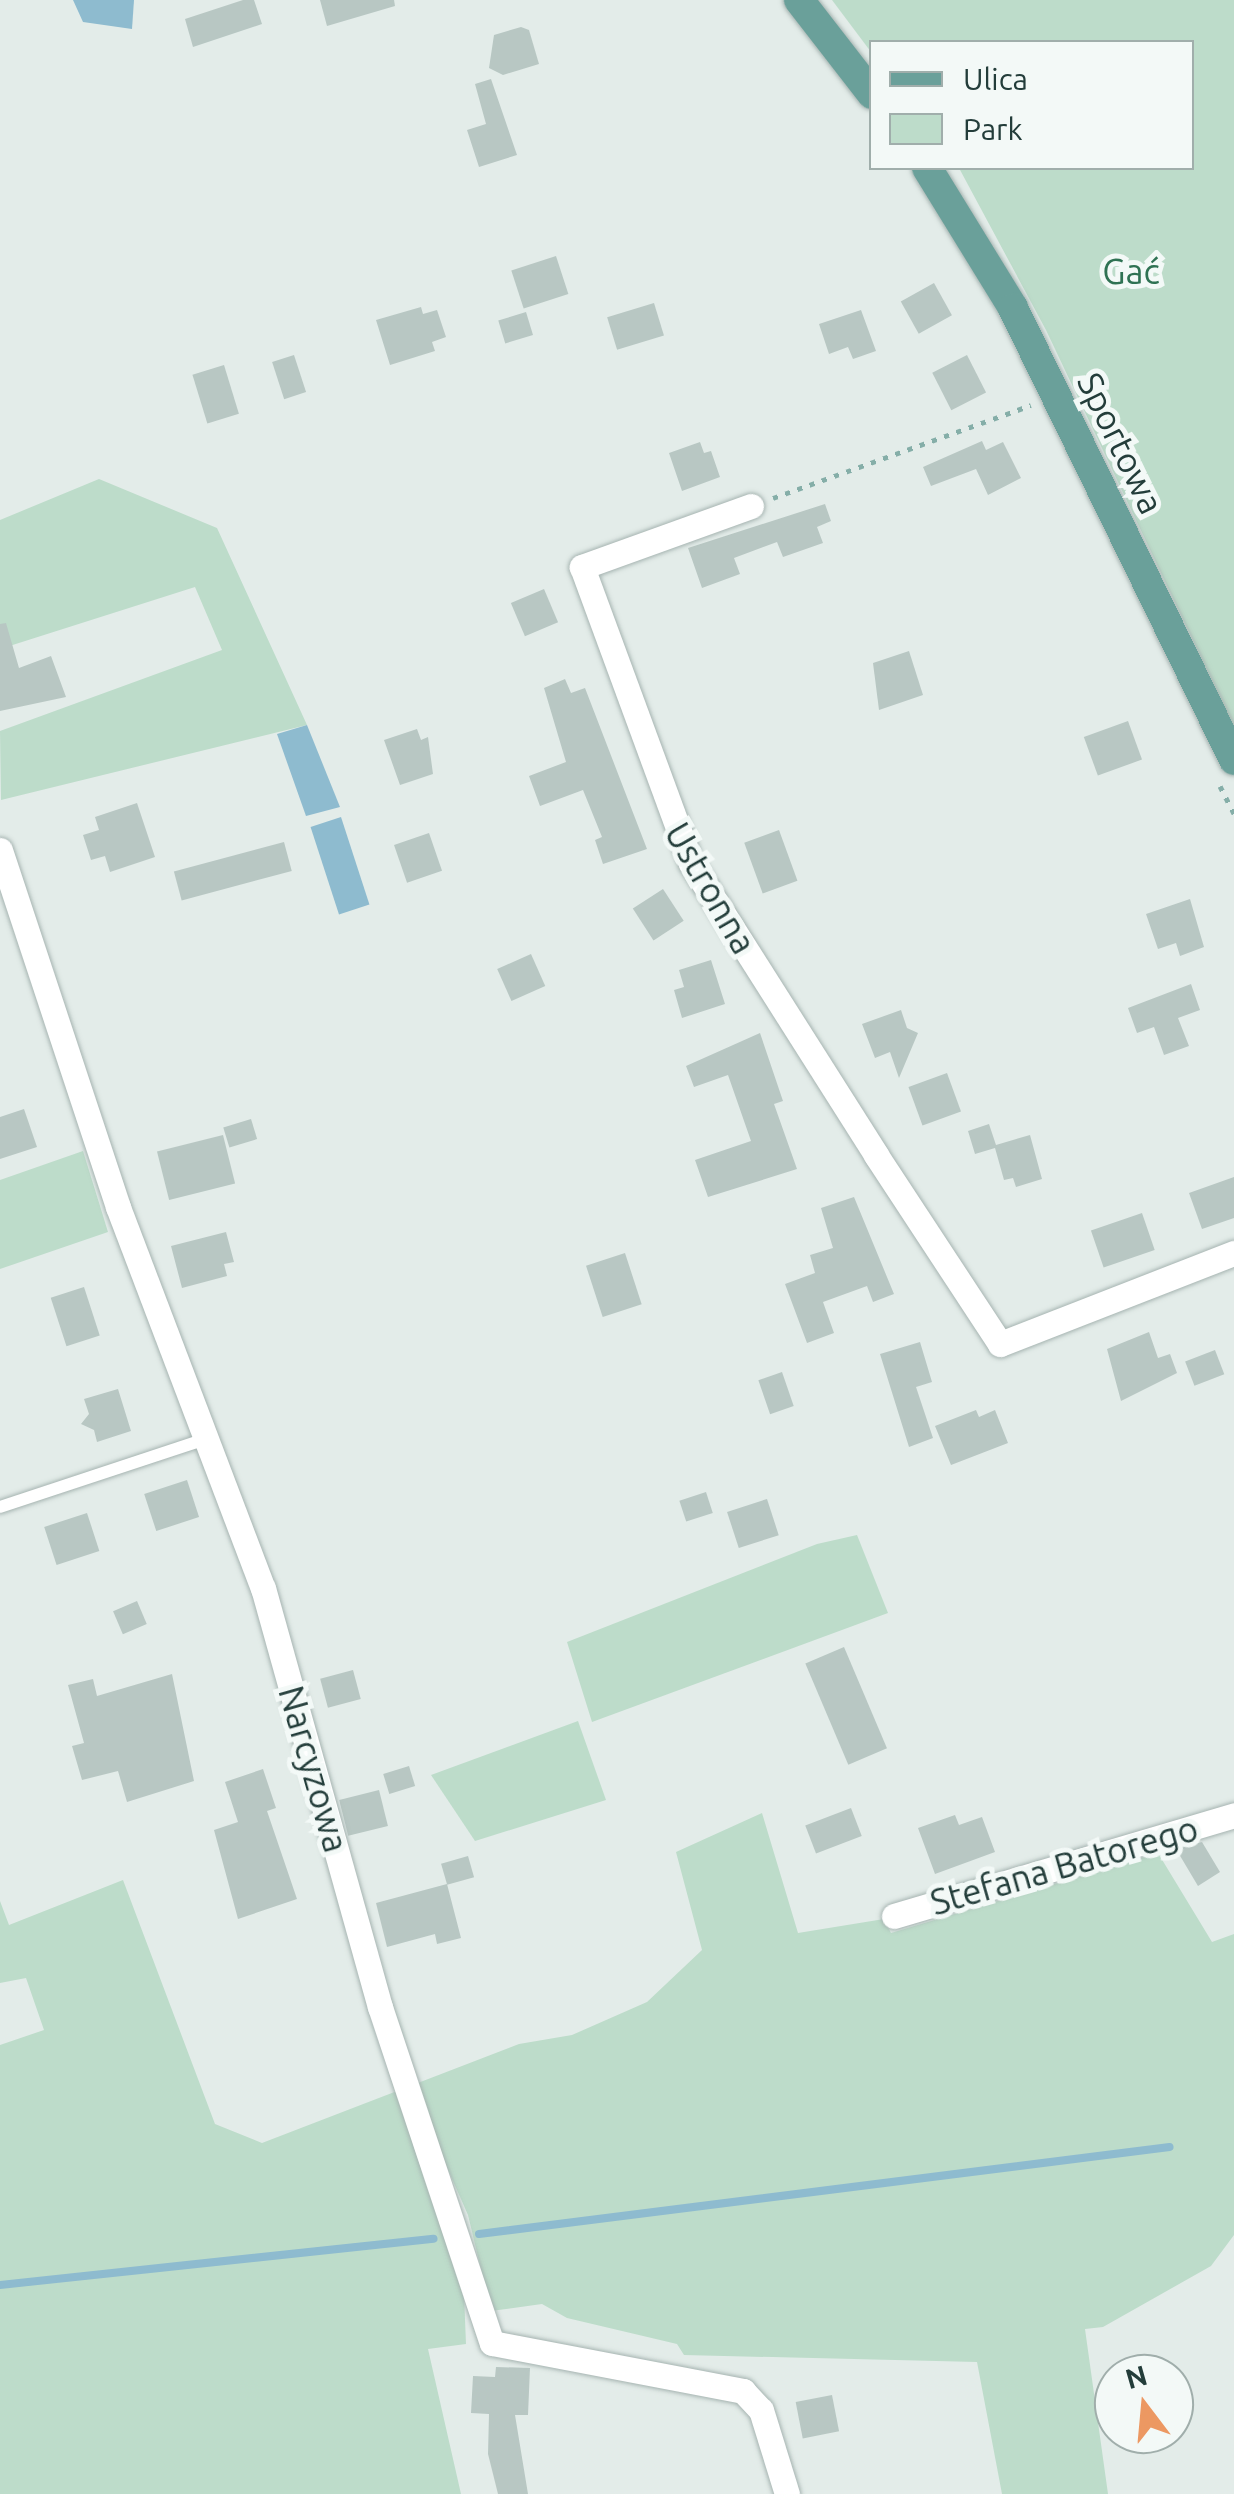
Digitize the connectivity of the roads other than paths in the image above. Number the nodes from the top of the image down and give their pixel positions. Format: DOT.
graph roads {
  1 [pos="799,0"];
  2 [pos="869,90"];
  3 [pos="928,170"];
  4 [pos="751,506"];
  5 [pos="1234,760"];
  6 [pos="0,850"];
  7 [pos="1234,1253"];
  8 [pos="206,1439"];
  9 [pos="0,1508"];
  10 [pos="1234,1815"];
  11 [pos="894,1916"];
  12 [pos="787,2494"];
  1 -- 2 [label="main road"];
  3 -- 5 [label="main road, Sportowa"];
  4 -- 7 [label="street, Ustronna"];
  6 -- 8 [label="street, Narcyzowa"];
  8 -- 9 [label="lane"];
  8 -- 12 [label="street, Narcyzowa"];
  10 -- 11 [label="street, Stefana Batorego"];
}
